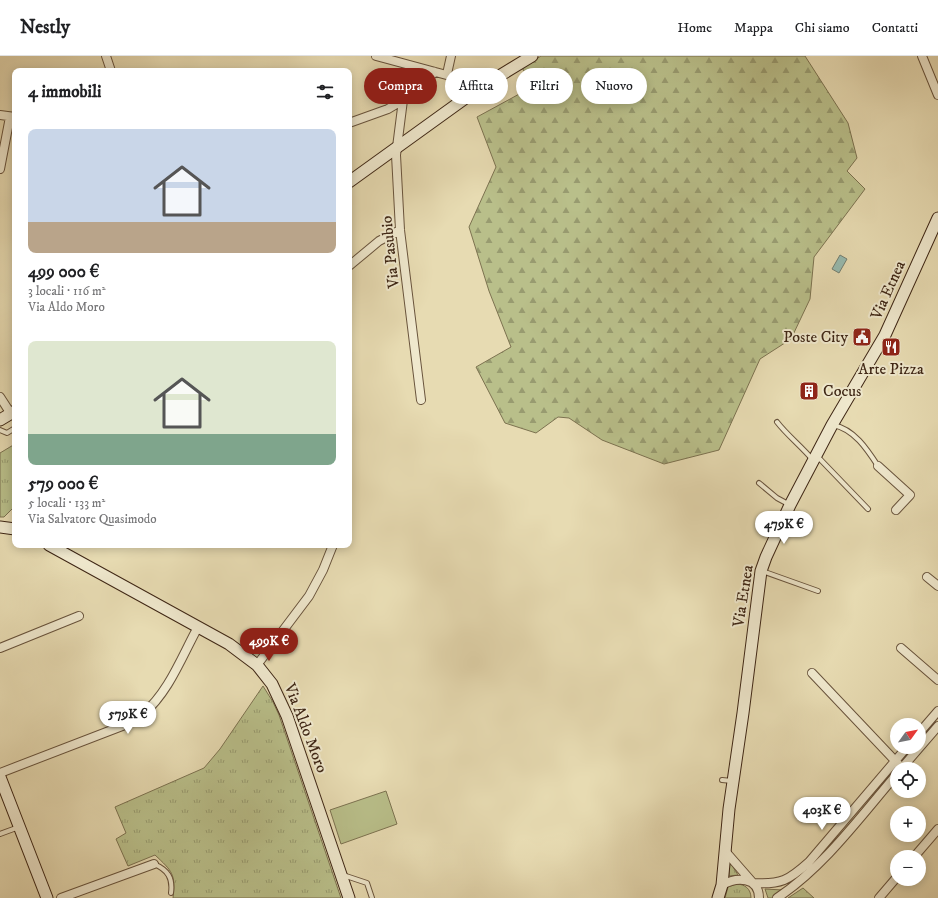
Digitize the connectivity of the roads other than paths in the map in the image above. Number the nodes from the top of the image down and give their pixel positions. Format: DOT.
graph roads {
  1 [pos="106,56"];
  2 [pos="376,56"];
  3 [pos="451,56"];
  4 [pos="532,56"];
  5 [pos="922,56"];
  6 [pos="110,68"];
  7 [pos="420,68"];
  8 [pos="448,68"];
  9 [pos="508,71"];
  10 [pos="938,95"];
  11 [pos="397,104"];
  12 [pos="403,104"];
  13 [pos="457,104"];
  14 [pos="0,115"];
  15 [pos="12,117"];
  16 [pos="12,121"];
  17 [pos="352,122"];
  18 [pos="398,146"];
  19 [pos="0,169"];
  20 [pos="352,180"];
  21 [pos="938,218"];
  22 [pos="400,230"];
  23 [pos="352,264"];
  24 [pos="0,397"];
  25 [pos="421,400"];
  26 [pos="12,411"];
  27 [pos="12,413"];
  28 [pos="0,420"];
  29 [pos="777,422"];
  30 [pos="832,425"];
  31 [pos="0,430"];
  32 [pos="12,430"];
  33 [pos="815,458"];
  34 [pos="878,466"];
  35 [pos="759,483"];
  36 [pos="790,505"];
  37 [pos="868,509"];
  38 [pos="896,510"];
  39 [pos="0,527"];
  40 [pos="12,529"];
  41 [pos="54,548"];
  42 [pos="332,548"];
  43 [pos="761,571"];
  44 [pos="927,577"];
  45 [pos="938,586"];
  46 [pos="818,591"];
  47 [pos="80,616"];
  48 [pos="198,627"];
  49 [pos="0,648"];
  50 [pos="901,648"];
  51 [pos="256,665"];
  52 [pos="812,673"];
  53 [pos="938,680"];
  54 [pos="938,711"];
  55 [pos="926,725"];
  56 [pos="938,726"];
  57 [pos="901,754"];
  58 [pos="895,760"];
  59 [pos="907,762"];
  60 [pos="0,773"];
  61 [pos="0,777"];
  62 [pos="890,782"];
  63 [pos="19,827"];
  64 [pos="938,829"];
  65 [pos="0,834"];
  66 [pos="920,850"];
  67 [pos="725,851"];
  68 [pos="154,864"];
  69 [pos="341,875"];
  70 [pos="753,883"];
  71 [pos="722,885"];
  72 [pos="890,885"];
  73 [pos="171,893"];
  74 [pos="47,898"];
  75 [pos="61,898"];
  76 [pos="349,898"];
  77 [pos="372,898"];
  78 [pos="718,898"];
  79 [pos="759,898"];
  80 [pos="777,898"];
  81 [pos="879,898"];
  1 -- 6 [label="street"];
  2 -- 7 [label="street"];
  3 -- 8 [label="street"];
  4 -- 9 [label="main road"];
  5 -- 10 [label="street"];
  11 -- 17 [label="street"];
  12 -- 18 [label="street, Via Pasubio"];
  13 -- 18 [label="main road"];
  14 -- 15 [label="street"];
  16 -- 19 [label="street"];
  18 -- 20 [label="main road"];
  18 -- 22 [label="street, Via Pasubio"];
  21 -- 30 [label="main road, Via Etnea"];
  22 -- 23 [label="street"];
  22 -- 25 [label="street, Via Pasubio"];
  24 -- 26 [label="street"];
  27 -- 28 [label="main road"];
  29 -- 33 [label="lane"];
  30 -- 33 [label="main road, Via Etnea"];
  30 -- 34 [label="lane"];
  31 -- 32 [label="lane"];
  33 -- 36 [label="main road, Via Etnea"];
  33 -- 37 [label="lane"];
  34 -- 38 [label="street"];
  35 -- 36 [label="lane"];
  36 -- 43 [label="main road, Via Etnea"];
  39 -- 40 [label="main road"];
  41 -- 48 [label="main road, Via Aldo Moro"];
  42 -- 51 [label="street"];
  43 -- 46 [label="lane"];
  43 -- 67 [label="main road, Via Etnea"];
  44 -- 45 [label="street"];
  47 -- 49 [label="street"];
  48 -- 51 [label="main road, Via Aldo Moro"];
  48 -- 60 [label="street"];
  50 -- 53 [label="street"];
  51 -- 69 [label="main road, Via Aldo Moro"];
  52 -- 58 [label="street"];
  54 -- 55 [label="street"];
  56 -- 59 [label="street"];
  57 -- 58 [label="street"];
  58 -- 70 [label="street"];
  61 -- 63 [label="main road"];
  62 -- 80 [label="street"];
  63 -- 65 [label="lane"];
  63 -- 74 [label="main road"];
  64 -- 66 [label="street"];
  67 -- 70 [label="street"];
  67 -- 71 [label="main road, Via Etnea"];
  68 -- 73 [label="lane"];
  68 -- 75 [label="street"];
  69 -- 76 [label="main road, Via Aldo Moro"];
  69 -- 77 [label="lane"];
  70 -- 71 [label="street"];
  70 -- 79 [label="street"];
  71 -- 78 [label="main road, Via Etnea"];
  72 -- 81 [label="street"];
}
